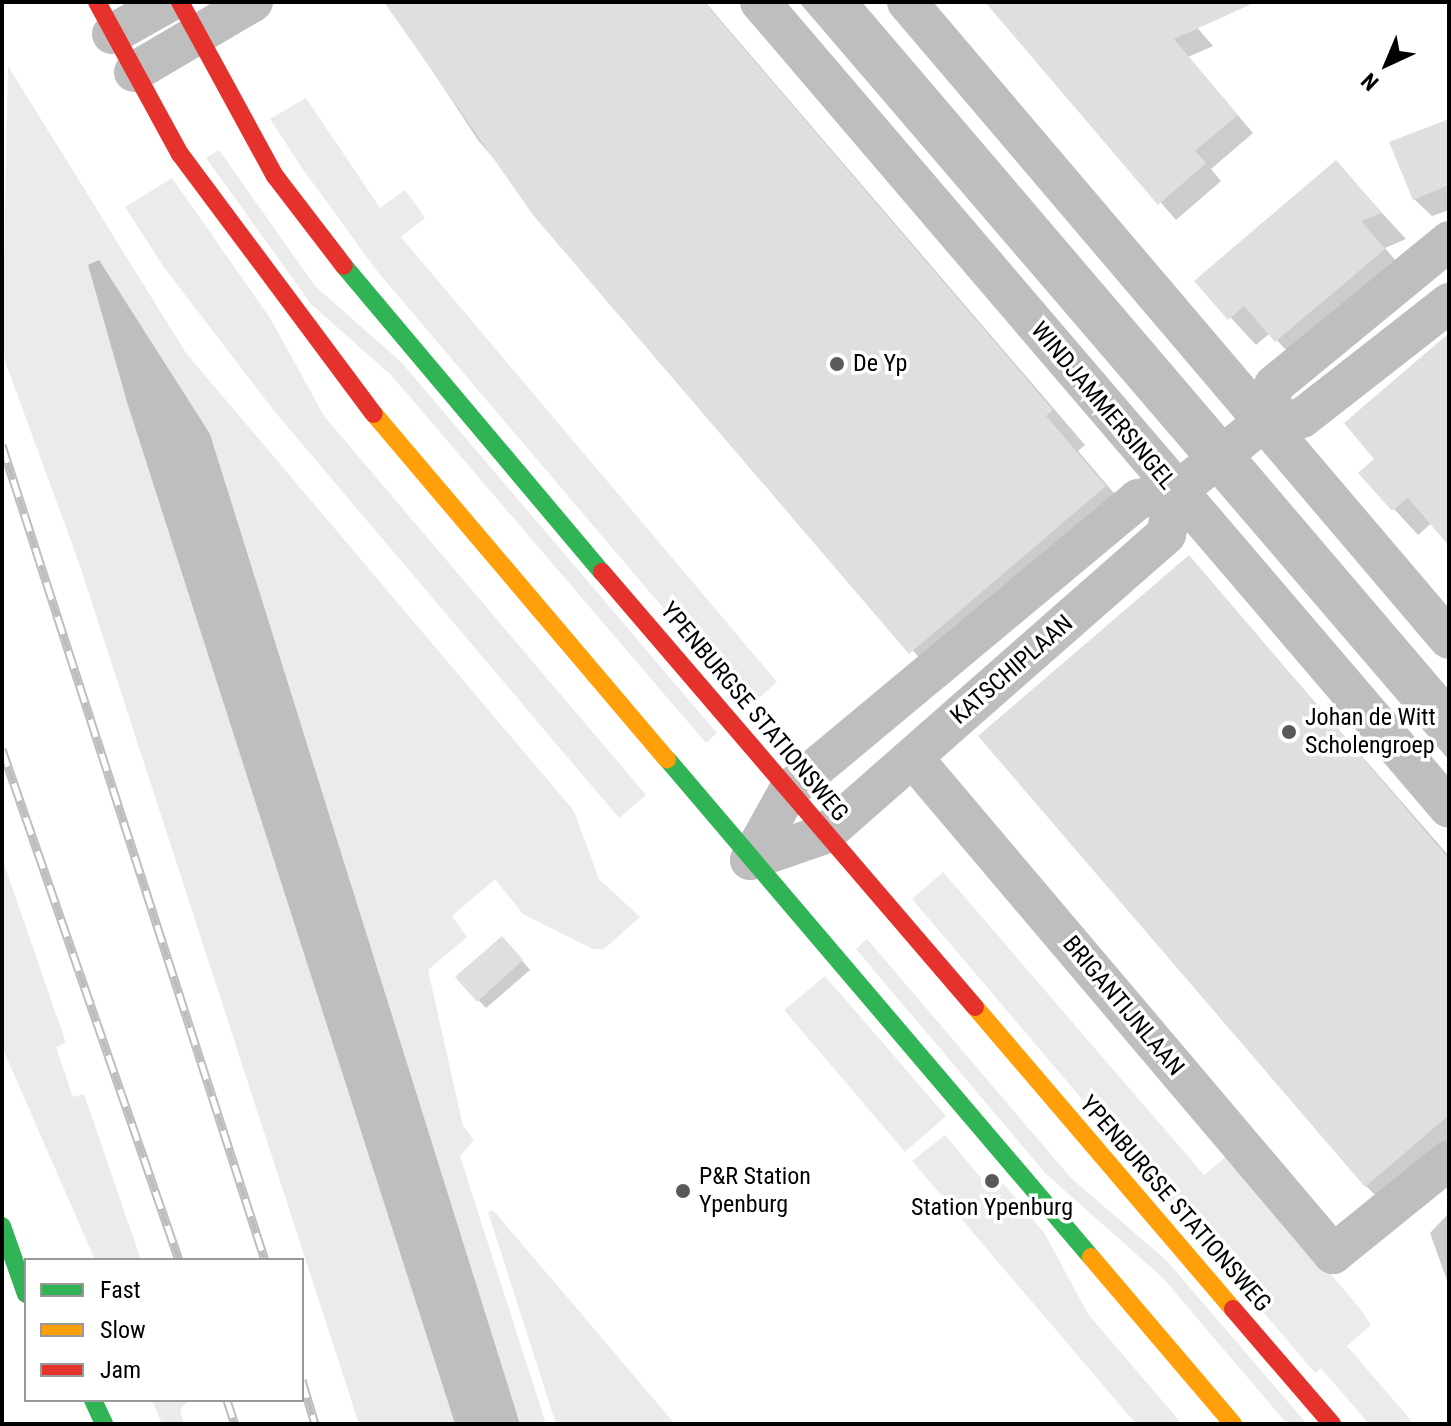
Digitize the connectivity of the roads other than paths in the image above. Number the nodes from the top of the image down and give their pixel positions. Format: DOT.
graph roads {
  1 [pos="169,2"];
  2 [pos="253,2"];
  3 [pos="760,2"];
  4 [pos="907,2"];
  5 [pos="104,18"];
  6 [pos="189,19"];
  7 [pos="134,72"];
  8 [pos="1435,250"];
  9 [pos="1444,304"];
  10 [pos="1252,431"];
  11 [pos="1188,482"];
  12 [pos="1449,639"];
  13 [pos="913,758"];
  14 [pos="789,790"];
  15 [pos="1449,808"];
  16 [pos="825,834"];
  17 [pos="750,860"];
  18 [pos="1449,1160"];
  19 [pos="5,1218"];
  20 [pos="29,1258"];
  21 [pos="24,1287"];
  22 [pos="94,1402"];
  23 [pos="104,1424"];
  24 [pos="1233,1424"];
  25 [pos="1332,1424"];
  1 -- 5 [label="street"];
  2 -- 6 [label="street"];
  3 -- 11 [label="street, WINDJAMMERSINGEL"];
  4 -- 10 [label="street"];
  5 -- 7 [label="main road"];
  6 -- 7 [label="street"];
  6 -- 14 [label="main road, YPENBURGSE STATIONSWEG"];
  7 -- 17 [label="main road"];
  8 -- 9 [label="street"];
  8 -- 10 [label="street"];
  9 -- 10 [label="street"];
  10 -- 11 [label="street"];
  10 -- 12 [label="street"];
  11 -- 13 [label="street, KATSCHIPLAAN"];
  11 -- 14 [label="street"];
  11 -- 15 [label="street, WINDJAMMERSINGEL"];
  13 -- 16 [label="street, KATSCHIPLAAN"];
  13 -- 18 [label="street, BRIGANTIJNLAAN"];
  14 -- 16 [label="main road, YPENBURGSE STATIONSWEG"];
  14 -- 17 [label="street"];
  16 -- 17 [label="street"];
  16 -- 25 [label="main road, YPENBURGSE STATIONSWEG"];
  17 -- 24 [label="main road"];
  19 -- 20 [label="main road"];
  19 -- 21 [label="main road"];
  22 -- 23 [label="main road"];
}
